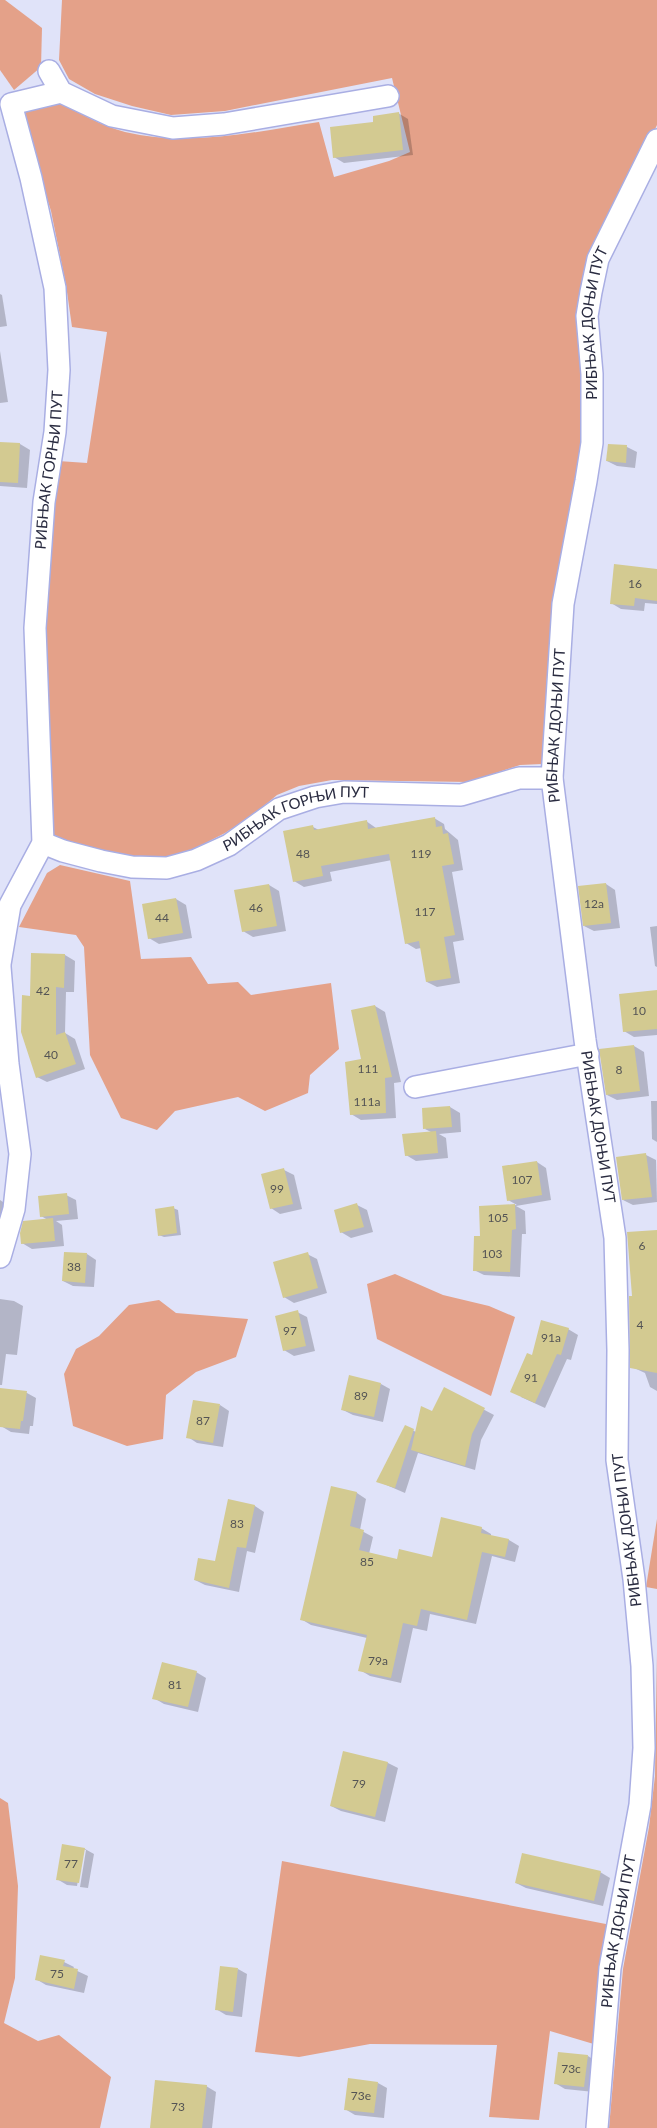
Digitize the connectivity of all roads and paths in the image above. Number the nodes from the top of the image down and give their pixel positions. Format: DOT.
graph roads {
  1 [pos="49,71"];
  2 [pos="61,92"];
  3 [pos="388,96"];
  4 [pos="657,140"];
  5 [pos="552,778"];
  6 [pos="43,843"];
  7 [pos="0,965"];
  8 [pos="588,1054"];
  9 [pos="415,1087"];
  10 [pos="0,1257"];
  11 [pos="597,2128"];
  1 -- 2 [label="street"];
  2 -- 3 [label="street"];
  2 -- 6 [label="street, РИБЊАК ГОРЊИ ПУТ"];
  4 -- 5 [label="street, РИБЊАК ДОЊИ ПУТ"];
  5 -- 6 [label="street, РИБЊАК ГОРЊИ ПУТ"];
  5 -- 8 [label="street, РИБЊАК ДОЊИ ПУТ"];
  6 -- 7 [label="street"];
  7 -- 10 [label="street"];
  8 -- 9 [label="street"];
  8 -- 11 [label="street, РИБЊАК ДОЊИ ПУТ"];
}
